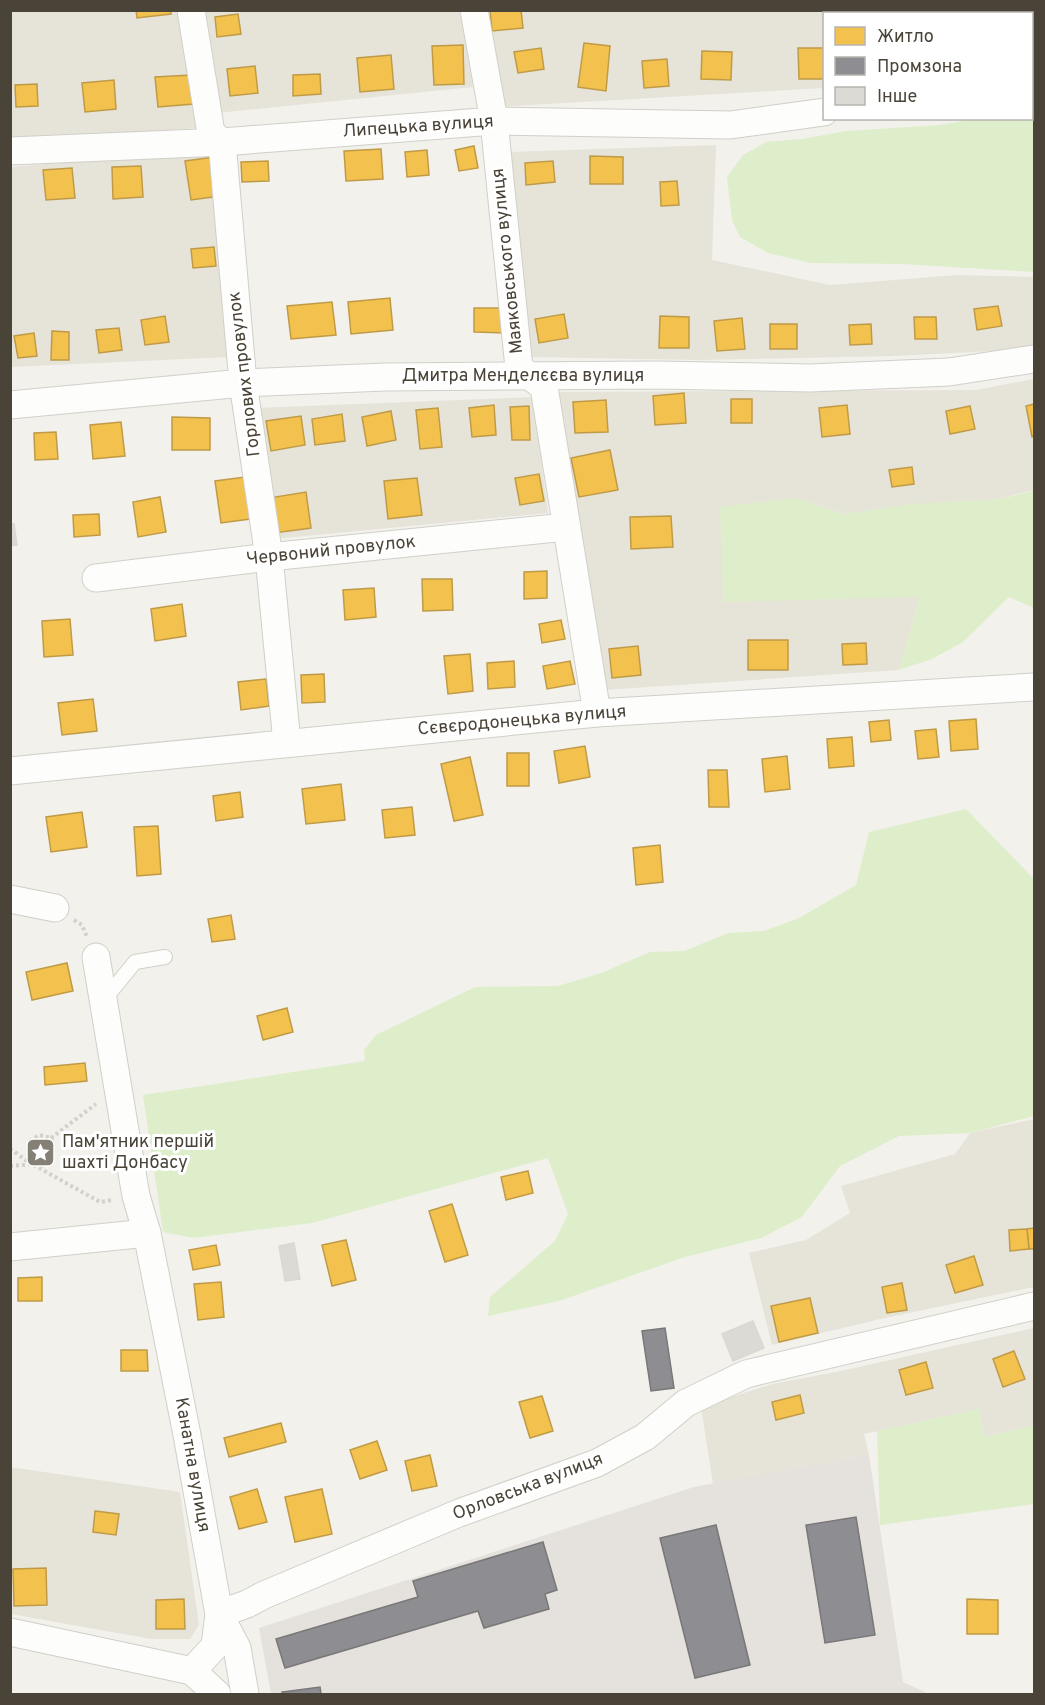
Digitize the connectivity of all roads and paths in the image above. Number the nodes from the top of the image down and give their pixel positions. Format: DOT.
graph roads {
  1 [pos="191,10"];
  2 [pos="474,10"];
  3 [pos="823,112"];
  4 [pos="494,121"];
  5 [pos="222,142"];
  6 [pos="10,151"];
  7 [pos="1035,359"];
  8 [pos="533,377"];
  9 [pos="243,383"];
  10 [pos="10,405"];
  11 [pos="566,527"];
  12 [pos="269,557"];
  13 [pos="96,578"];
  14 [pos="1035,687"];
  15 [pos="597,713"];
  16 [pos="287,743"];
  17 [pos="10,771"];
  18 [pos="10,899"];
  19 [pos="55,908"];
  20 [pos="96,957"];
  21 [pos="165,957"];
  22 [pos="104,1000"];
  23 [pos="118,1088"];
  24 [pos="51,1138"];
  25 [pos="10,1149"];
  26 [pos="32,1164"];
  27 [pos="10,1166"];
  28 [pos="136,1196"];
  29 [pos="147,1233"];
  30 [pos="10,1247"];
  31 [pos="1035,1306"];
  32 [pos="219,1614"];
  33 [pos="11,1633"];
  34 [pos="192,1671"];
  35 [pos="218,1695"];
  36 [pos="245,1695"];
  1 -- 5 [label="street, Горлових провулок"];
  2 -- 4 [label="street, Маяковського вулиця"];
  3 -- 4 [label="street, Липецька вулиця"];
  4 -- 5 [label="street, Липецька вулиця"];
  4 -- 8 [label="street, Маяковського вулиця"];
  5 -- 6 [label="street, Липецька вулиця"];
  5 -- 9 [label="street, Горлових провулок"];
  7 -- 8 [label="street, Дмитра Менделєєва вулиця"];
  8 -- 9 [label="street, Дмитра Менделєєва вулиця"];
  8 -- 11 [label="street, Маяковського вулиця"];
  9 -- 10 [label="street, Дмитра Менделєєва вулиця"];
  9 -- 12 [label="street, Горлових провулок"];
  11 -- 12 [label="street, Червоний провулок"];
  11 -- 15 [label="street, Маяковського вулиця"];
  12 -- 13 [label="street, Червоний провулок"];
  12 -- 16 [label="street, Горлових провулок"];
  14 -- 15 [label="street, Сєвєродонецька вулиця"];
  15 -- 16 [label="street, Сєвєродонецька вулиця"];
  16 -- 17 [label="street, Сєвєродонецька вулиця"];
  18 -- 19 [label="street"];
  19 -- 20 [label="path"];
  20 -- 22 [label="street, Канатна вулиця"];
  21 -- 22 [label="lane"];
  22 -- 23 [label="street, Канатна вулиця"];
  23 -- 24 [label="path"];
  23 -- 28 [label="street, Канатна вулиця"];
  24 -- 26 [label="path"];
  24 -- 26 [label="path"];
  25 -- 26 [label="path"];
  26 -- 27 [label="path"];
  26 -- 28 [label="path"];
  28 -- 29 [label="street, Канатна вулиця"];
  29 -- 30 [label="street"];
  29 -- 32 [label="street, Канатна вулиця"];
  31 -- 32 [label="street, Орловська вулиця"];
  32 -- 34 [label="street"];
  32 -- 36 [label="street, Канатна вулиця"];
  33 -- 34 [label="street"];
  34 -- 35 [label="street"];
}
